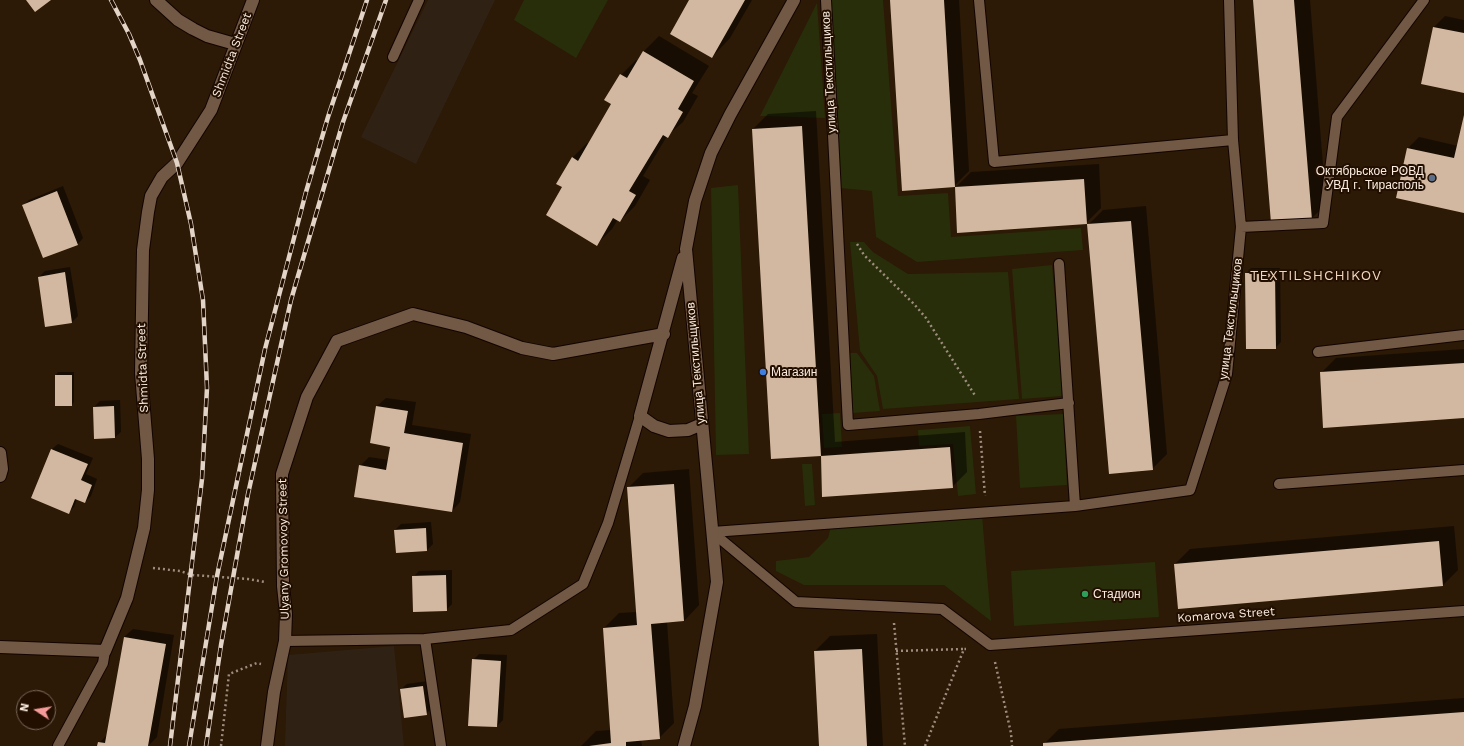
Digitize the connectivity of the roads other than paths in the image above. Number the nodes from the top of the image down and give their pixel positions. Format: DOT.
graph roads {
  1 [pos="156,0"];
  2 [pos="253,0"];
  3 [pos="420,0"];
  4 [pos="794,0"];
  5 [pos="826,0"];
  6 [pos="979,0"];
  7 [pos="1229,0"];
  8 [pos="1424,0"];
  9 [pos="236,44"];
  10 [pos="393,57"];
  11 [pos="1233,140"];
  12 [pos="1242,227"];
  13 [pos="686,249"];
  14 [pos="1059,264"];
  15 [pos="664,334"];
  16 [pos="1464,335"];
  17 [pos="1318,352"];
  18 [pos="1069,403"];
  19 [pos="640,416"];
  20 [pos="702,424"];
  21 [pos="0,453"];
  22 [pos="1464,470"];
  23 [pos="0,476"];
  24 [pos="1279,484"];
  25 [pos="1075,506"];
  26 [pos="712,532"];
  27 [pos="1464,611"];
  28 [pos="425,639"];
  29 [pos="285,641"];
  30 [pos="0,647"];
  31 [pos="105,651"];
  32 [pos="58,746"];
  33 [pos="267,746"];
  34 [pos="441,746"];
  35 [pos="684,746"];
  1 -- 9 [label="street"];
  2 -- 9 [label="street, Shmidta Street"];
  3 -- 10 [label="lane"];
  4 -- 13 [label="street, улица Текстильщиков"];
  5 -- 18 [label="lane, улица Текстильщиков"];
  6 -- 11 [label="lane"];
  7 -- 11 [label="lane, улица Текстильщиков"];
  8 -- 12 [label="lane"];
  9 -- 31 [label="street, Shmidta Street"];
  11 -- 12 [label="lane, улица Текстильщиков"];
  12 -- 25 [label="lane, улица Текстильщиков"];
  13 -- 15 [label="street"];
  13 -- 20 [label="street, улица Текстильщиков"];
  14 -- 18 [label="lane"];
  15 -- 19 [label="street"];
  15 -- 29 [label="street, Ulyany Gromovoy Street"];
  16 -- 17 [label="lane"];
  18 -- 25 [label="lane"];
  19 -- 20 [label="street"];
  19 -- 28 [label="lane"];
  20 -- 26 [label="street, улица Текстильщиков"];
  21 -- 23 [label="street"];
  22 -- 24 [label="lane"];
  25 -- 26 [label="lane"];
  26 -- 27 [label="lane, Komarova Street"];
  26 -- 35 [label="street, улица Текстильщиков"];
  28 -- 29 [label="lane"];
  28 -- 34 [label="lane"];
  29 -- 33 [label="street, Ulyany Gromovoy Street"];
  30 -- 31 [label="street"];
  31 -- 32 [label="lane"];
}
